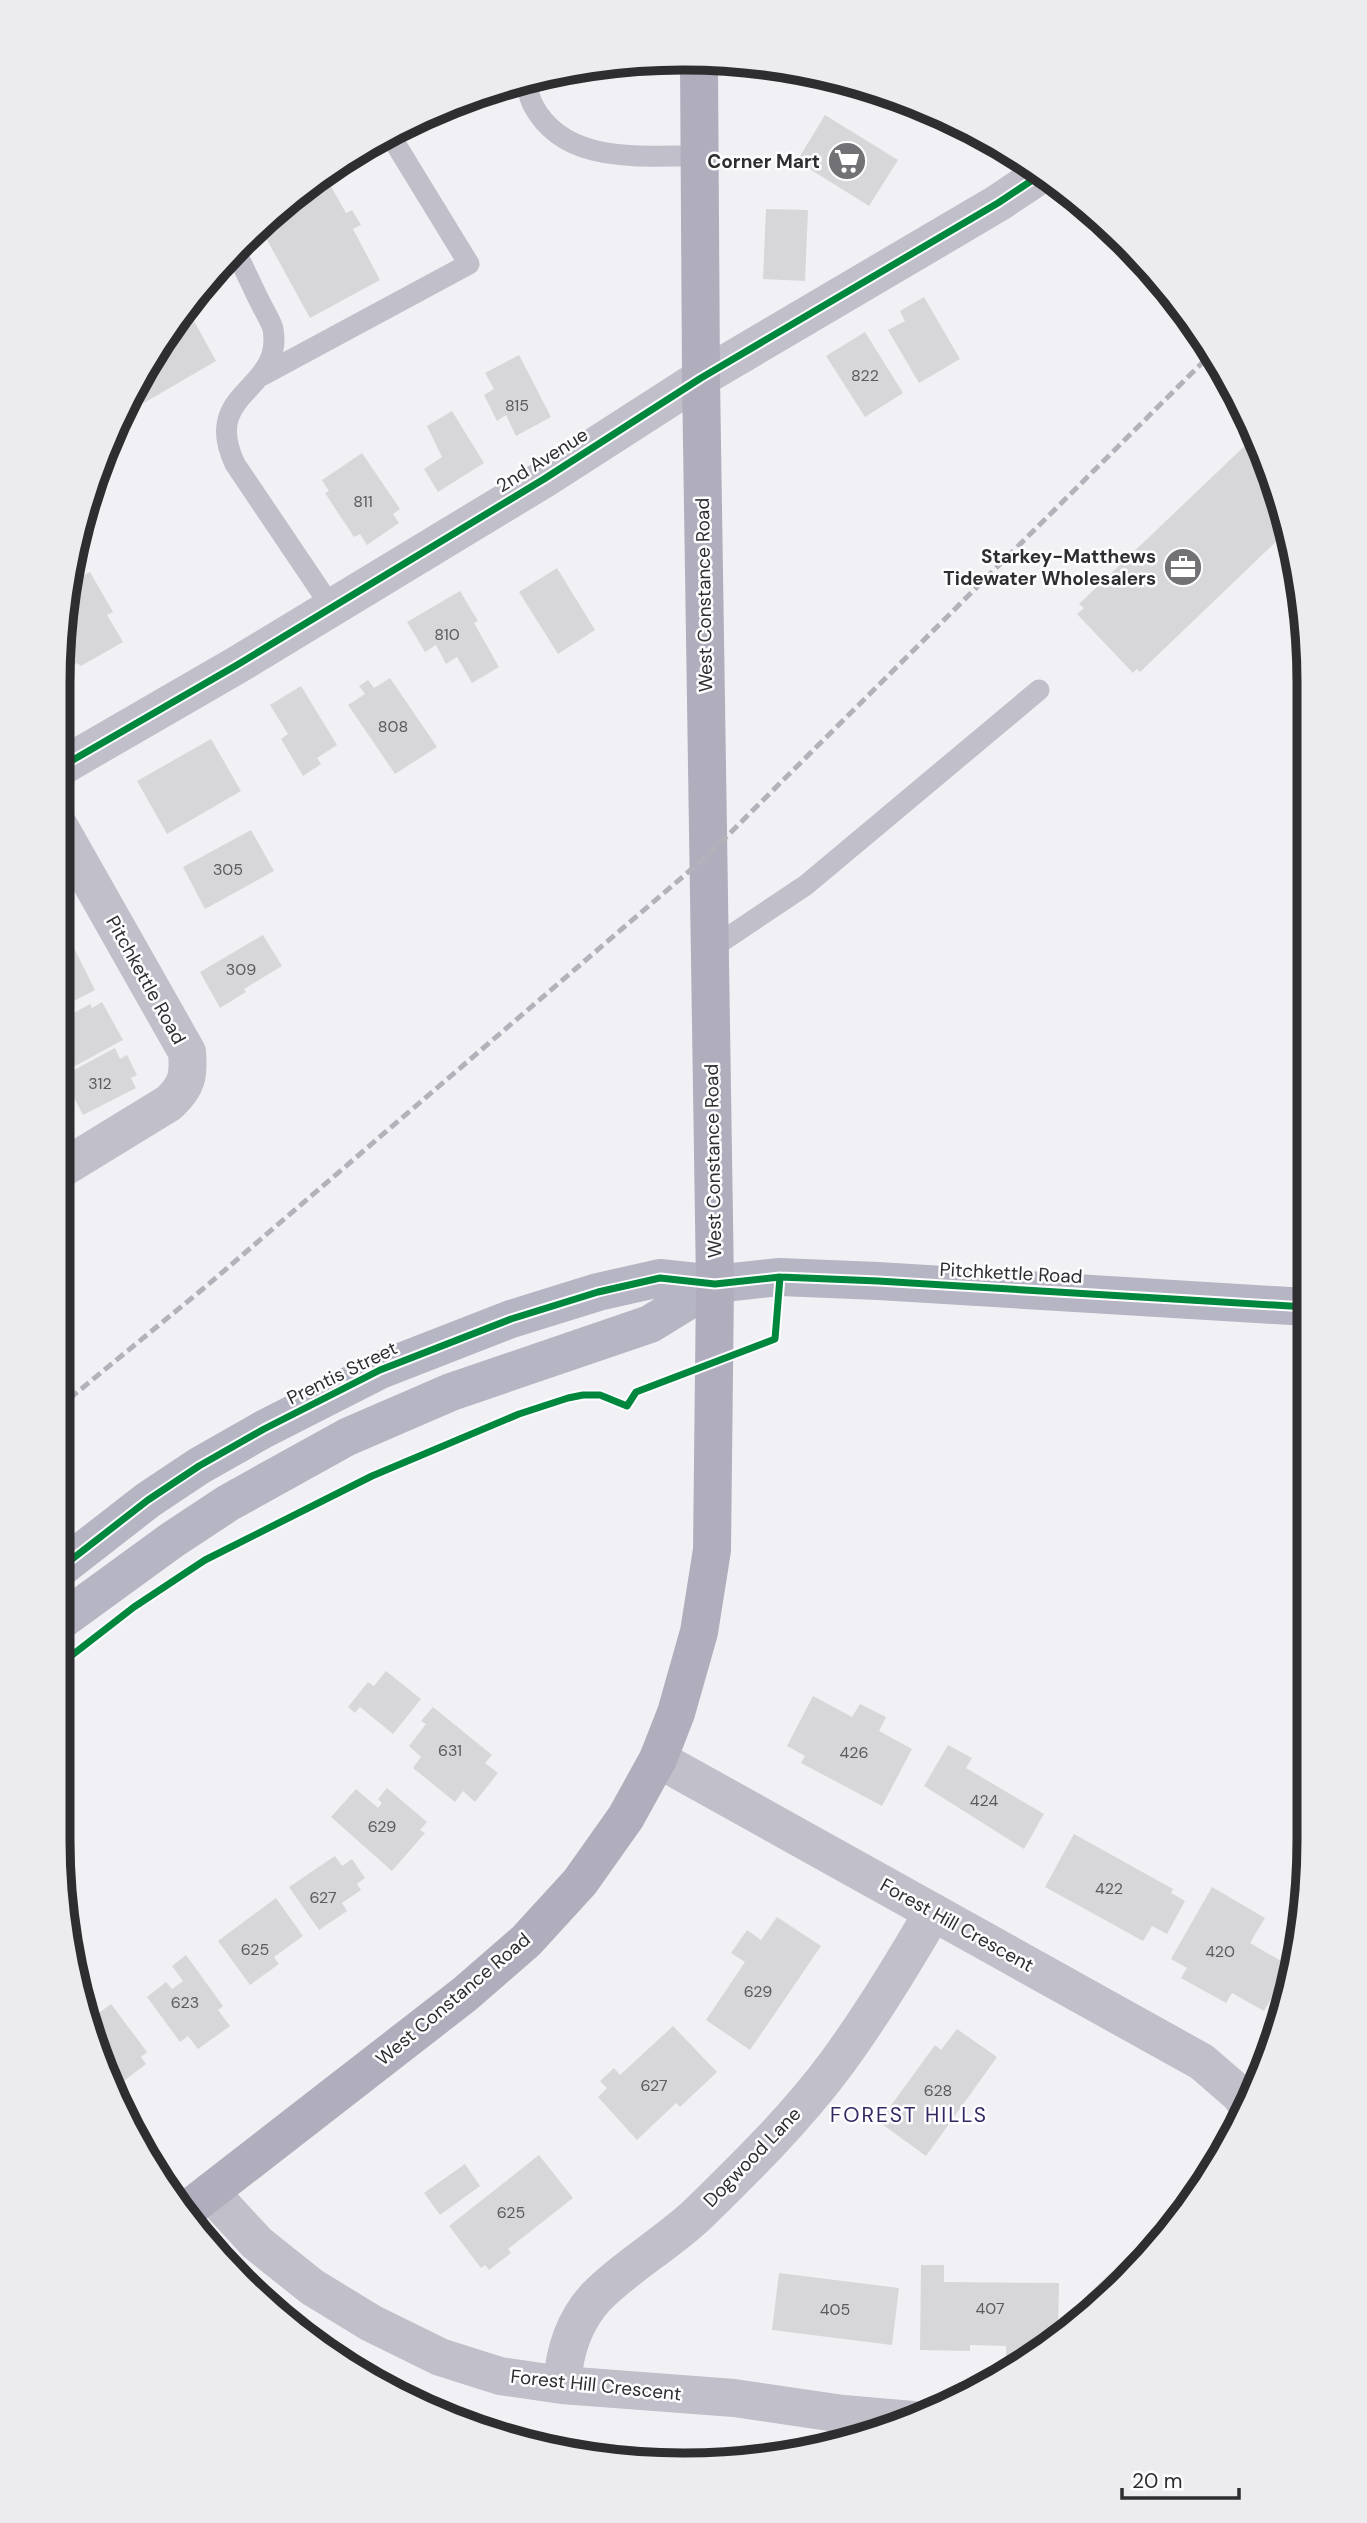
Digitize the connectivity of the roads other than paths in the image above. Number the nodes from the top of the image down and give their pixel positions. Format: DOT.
graph roads {
  1 [pos="699,70"];
  2 [pos="528,90"];
  3 [pos="398,148"];
  4 [pos="700,156"];
  5 [pos="1033,180"];
  6 [pos="240,260"];
  7 [pos="263,375"];
  8 [pos="701,378"];
  9 [pos="332,608"];
  10 [pos="1038,690"];
  11 [pos="70,762"];
  12 [pos="70,845"];
  13 [pos="709,950"];
  14 [pos="70,1164"];
  15 [pos="715,1284"];
  16 [pos="1297,1306"];
  17 [pos="70,1561"];
  18 [pos="70,1614"];
  19 [pos="658,1759"];
  20 [pos="933,1912"];
  21 [pos="1240,2096"];
  22 [pos="196,2203"];
  23 [pos="562,2385"];
  24 [pos="887,2418"];
  1 -- 4 [label="main road, West Constance Road"];
  2 -- 4 [label="lane"];
  3 -- 7 [label="lane"];
  4 -- 8 [label="main road, West Constance Road"];
  5 -- 8 [label="street, 2nd Avenue"];
  6 -- 7 [label="lane"];
  7 -- 9 [label="lane"];
  8 -- 9 [label="street, 2nd Avenue"];
  8 -- 13 [label="main road, West Constance Road"];
  9 -- 11 [label="street, 2nd Avenue"];
  10 -- 13 [label="lane"];
  12 -- 14 [label="street, Pitchkettle Road"];
  13 -- 15 [label="main road, West Constance Road"];
  15 -- 16 [label="street, Pitchkettle Road"];
  15 -- 17 [label="street, Prentis Street"];
  15 -- 18 [label="street"];
  15 -- 19 [label="main road, West Constance Road"];
  19 -- 20 [label="street, Forest Hill Crescent"];
  19 -- 22 [label="main road, West Constance Road"];
  20 -- 21 [label="street, Forest Hill Crescent"];
  20 -- 23 [label="street, Dogwood Lane"];
  22 -- 23 [label="street, Forest Hill Crescent"];
  23 -- 24 [label="street, Forest Hill Crescent"];
}
